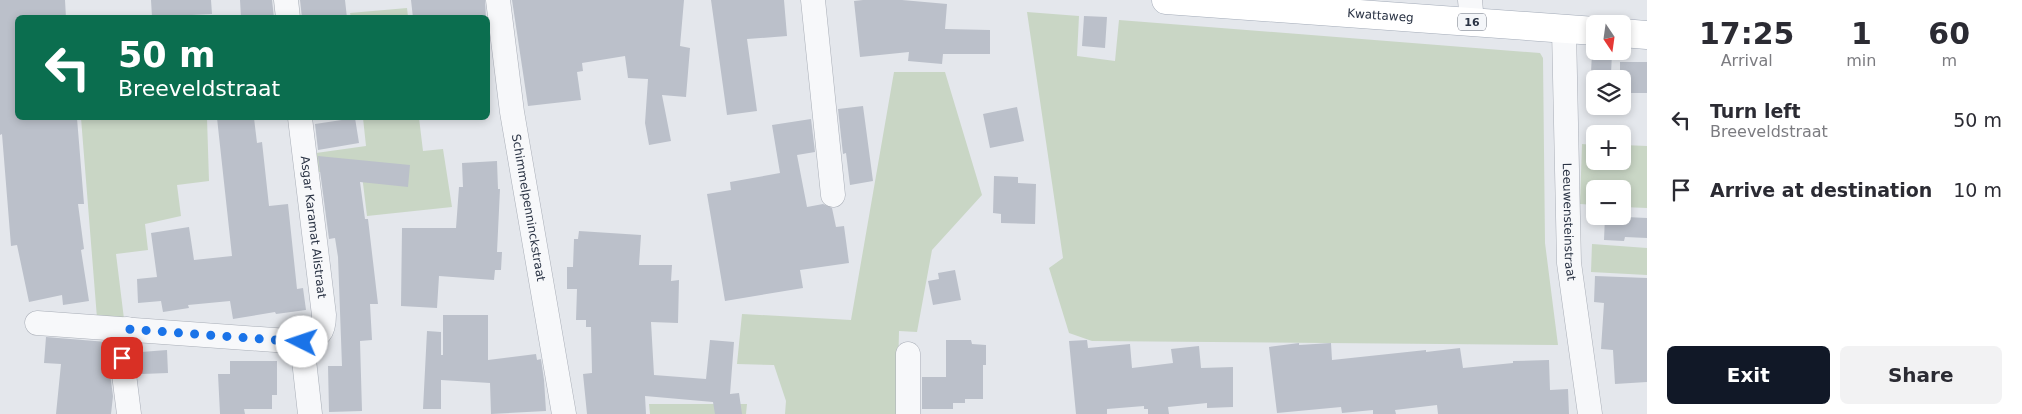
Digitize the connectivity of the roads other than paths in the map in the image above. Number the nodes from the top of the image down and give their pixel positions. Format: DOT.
graph roads {
  1 [pos="286,0"];
  2 [pos="498,0"];
  3 [pos="813,0"];
  4 [pos="1166,0"];
  5 [pos="1405,0"];
  6 [pos="1351,6"];
  7 [pos="1466,14"];
  8 [pos="288,15"];
  9 [pos="1564,30"];
  10 [pos="1586,31"];
  11 [pos="1631,34"];
  12 [pos="1647,35"];
  13 [pos="300,120"];
  14 [pos="833,195"];
  15 [pos="37,323"];
  16 [pos="127,329"];
  17 [pos="302,342"];
  18 [pos="908,354"];
  19 [pos="129,414"];
  20 [pos="310,414"];
  21 [pos="564,414"];
  22 [pos="908,414"];
  23 [pos="1590,414"];
  1 -- 8 [label="street"];
  2 -- 21 [label="street, Schimmelpenninckstraat"];
  3 -- 14 [label="street"];
  4 -- 6 [label="main road, Kwattaweg / 16"];
  5 -- 7 [label="main road"];
  6 -- 7 [label="main road, Kwattaweg / 16"];
  7 -- 9 [label="main road, Kwattaweg / 16"];
  9 -- 10 [label="main road, Kwattaweg / 16"];
  9 -- 23 [label="street, Leeuwensteinstraat"];
  11 -- 12 [label="main road"];
  13 -- 17 [label="street, Asgar Karamat Alistraat"];
  15 -- 16 [label="street"];
  16 -- 17 [label="street"];
  16 -- 19 [label="street"];
  17 -- 20 [label="street"];
  18 -- 22 [label="street"];
}
